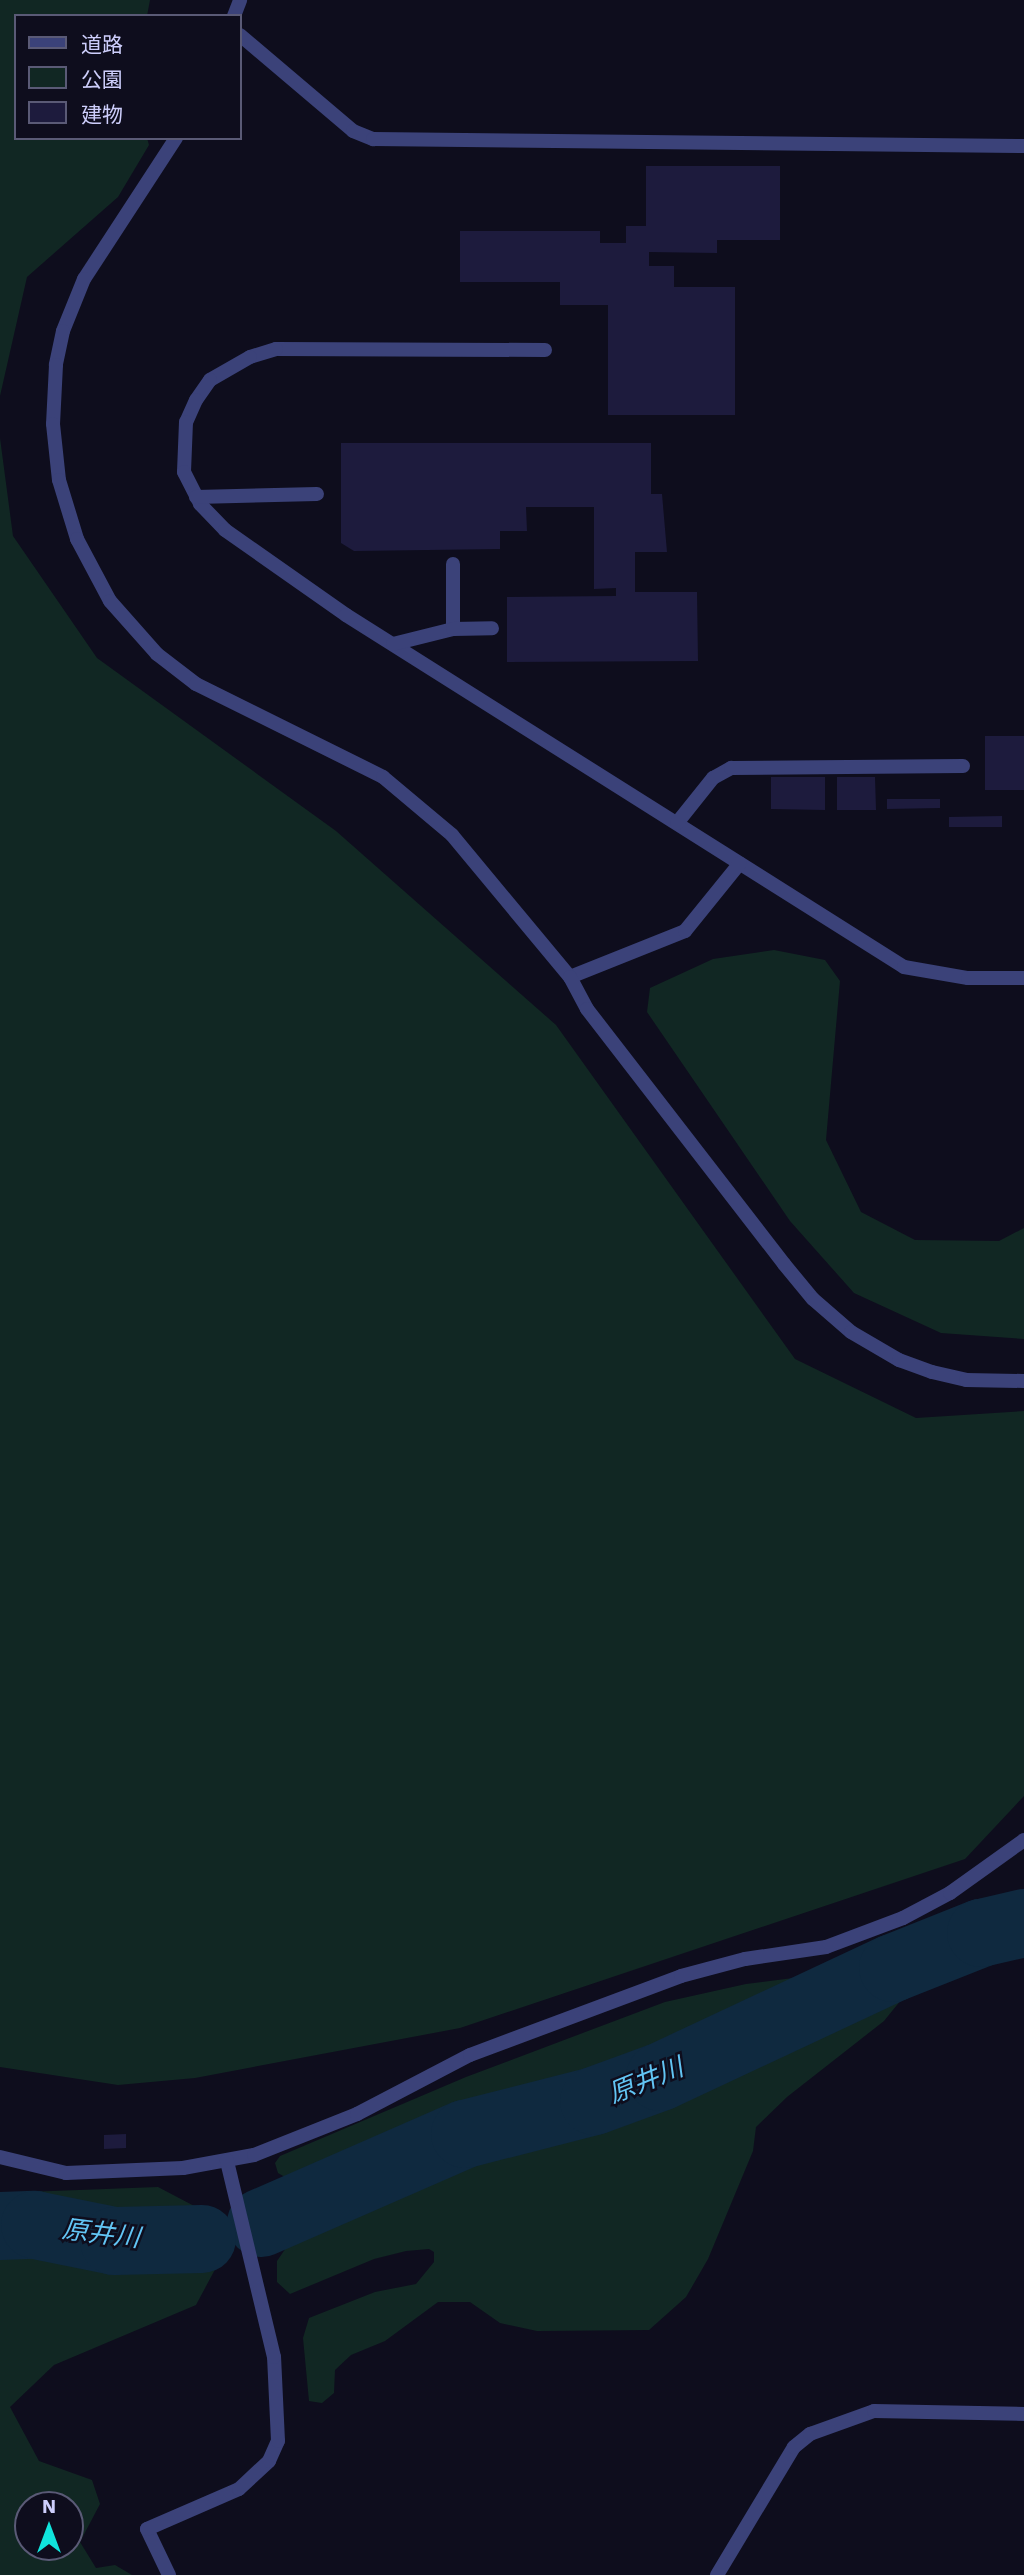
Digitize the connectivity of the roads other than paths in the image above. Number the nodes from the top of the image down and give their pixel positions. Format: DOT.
graph roads {
  1 [pos="242,37"];
  2 [pos="175,140"];
  3 [pos="1024,146"];
  4 [pos="545,350"];
  5 [pos="317,494"];
  6 [pos="196,497"];
  7 [pos="453,564"];
  8 [pos="492,628"];
  9 [pos="453,629"];
  10 [pos="393,644"];
  11 [pos="963,766"];
  12 [pos="677,823"];
  13 [pos="740,863"];
  14 [pos="570,977"];
  15 [pos="1024,978"];
  16 [pos="1024,1381"];
  17 [pos="1024,1840"];
  18 [pos="0,2157"];
  19 [pos="227,2161"];
  20 [pos="1024,2414"];
  21 [pos="169,2575"];
  22 [pos="717,2575"];
  1 -- 3 [label="street"];
  2 -- 14 [label="street"];
  4 -- 6 [label="street"];
  5 -- 6 [label="street"];
  6 -- 10 [label="street"];
  7 -- 9 [label="street"];
  8 -- 9 [label="street"];
  9 -- 10 [label="street"];
  10 -- 12 [label="street"];
  11 -- 12 [label="street"];
  12 -- 13 [label="street"];
  13 -- 14 [label="street"];
  13 -- 15 [label="street"];
  14 -- 16 [label="street"];
  17 -- 19 [label="street"];
  18 -- 19 [label="street"];
  19 -- 21 [label="street"];
  20 -- 22 [label="street"];
}
